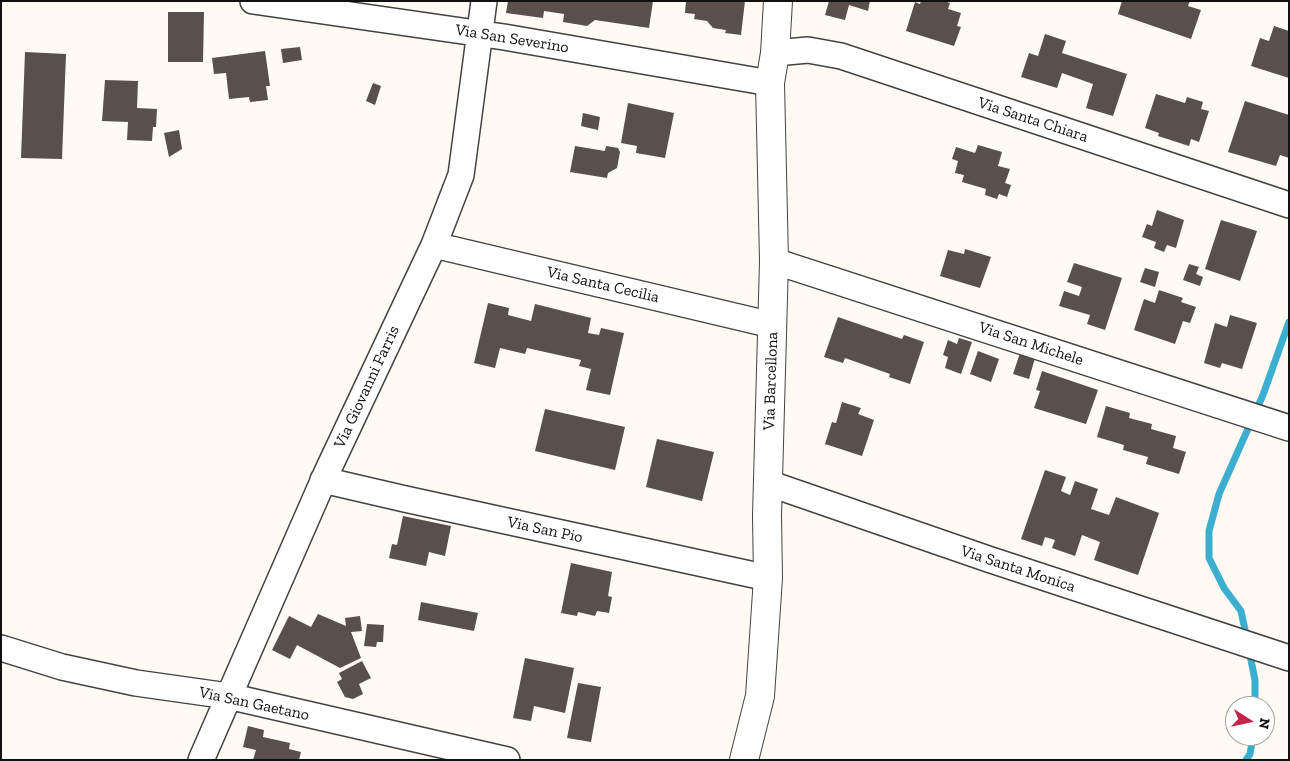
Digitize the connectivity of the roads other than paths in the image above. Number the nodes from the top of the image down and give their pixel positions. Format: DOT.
graph roads {
  1 [pos="253,1"];
  2 [pos="484,1"];
  3 [pos="778,1"];
  4 [pos="479,34"];
  5 [pos="775,53"];
  6 [pos="770,83"];
  7 [pos="1289,205"];
  8 [pos="434,245"];
  9 [pos="774,260"];
  10 [pos="772,325"];
  11 [pos="1280,425"];
  12 [pos="324,480"];
  13 [pos="768,483"];
  14 [pos="768,578"];
  15 [pos="1,648"];
  16 [pos="1279,655"];
  17 [pos="228,696"];
  18 [pos="201,760"];
  19 [pos="507,760"];
  20 [pos="744,760"];
  1 -- 4 [label="street, Via San Severino"];
  2 -- 4 [label="street, Via Giovanni Farris"];
  3 -- 5 [label="street, Via Barcellona"];
  4 -- 6 [label="street, Via San Severino"];
  4 -- 8 [label="street, Via Giovanni Farris"];
  5 -- 6 [label="street, Via Barcellona"];
  5 -- 7 [label="street, Via Santa Chiara"];
  6 -- 9 [label="street, Via Barcellona"];
  8 -- 10 [label="street, Via Santa Cecilia"];
  8 -- 12 [label="street, Via Giovanni Farris"];
  9 -- 10 [label="street, Via Barcellona"];
  9 -- 11 [label="street, Via San Michele"];
  10 -- 13 [label="street, Via Barcellona"];
  12 -- 14 [label="street, Via San Pio"];
  12 -- 17 [label="street, Via Giovanni Farris"];
  13 -- 14 [label="street, Via Barcellona"];
  13 -- 16 [label="street, Via Santa Monica"];
  14 -- 20 [label="street, Via Barcellona"];
  15 -- 17 [label="street, Via San Gaetano"];
  17 -- 18 [label="street, Via Giovanni Farris"];
  17 -- 19 [label="street, Via San Gaetano"];
}
